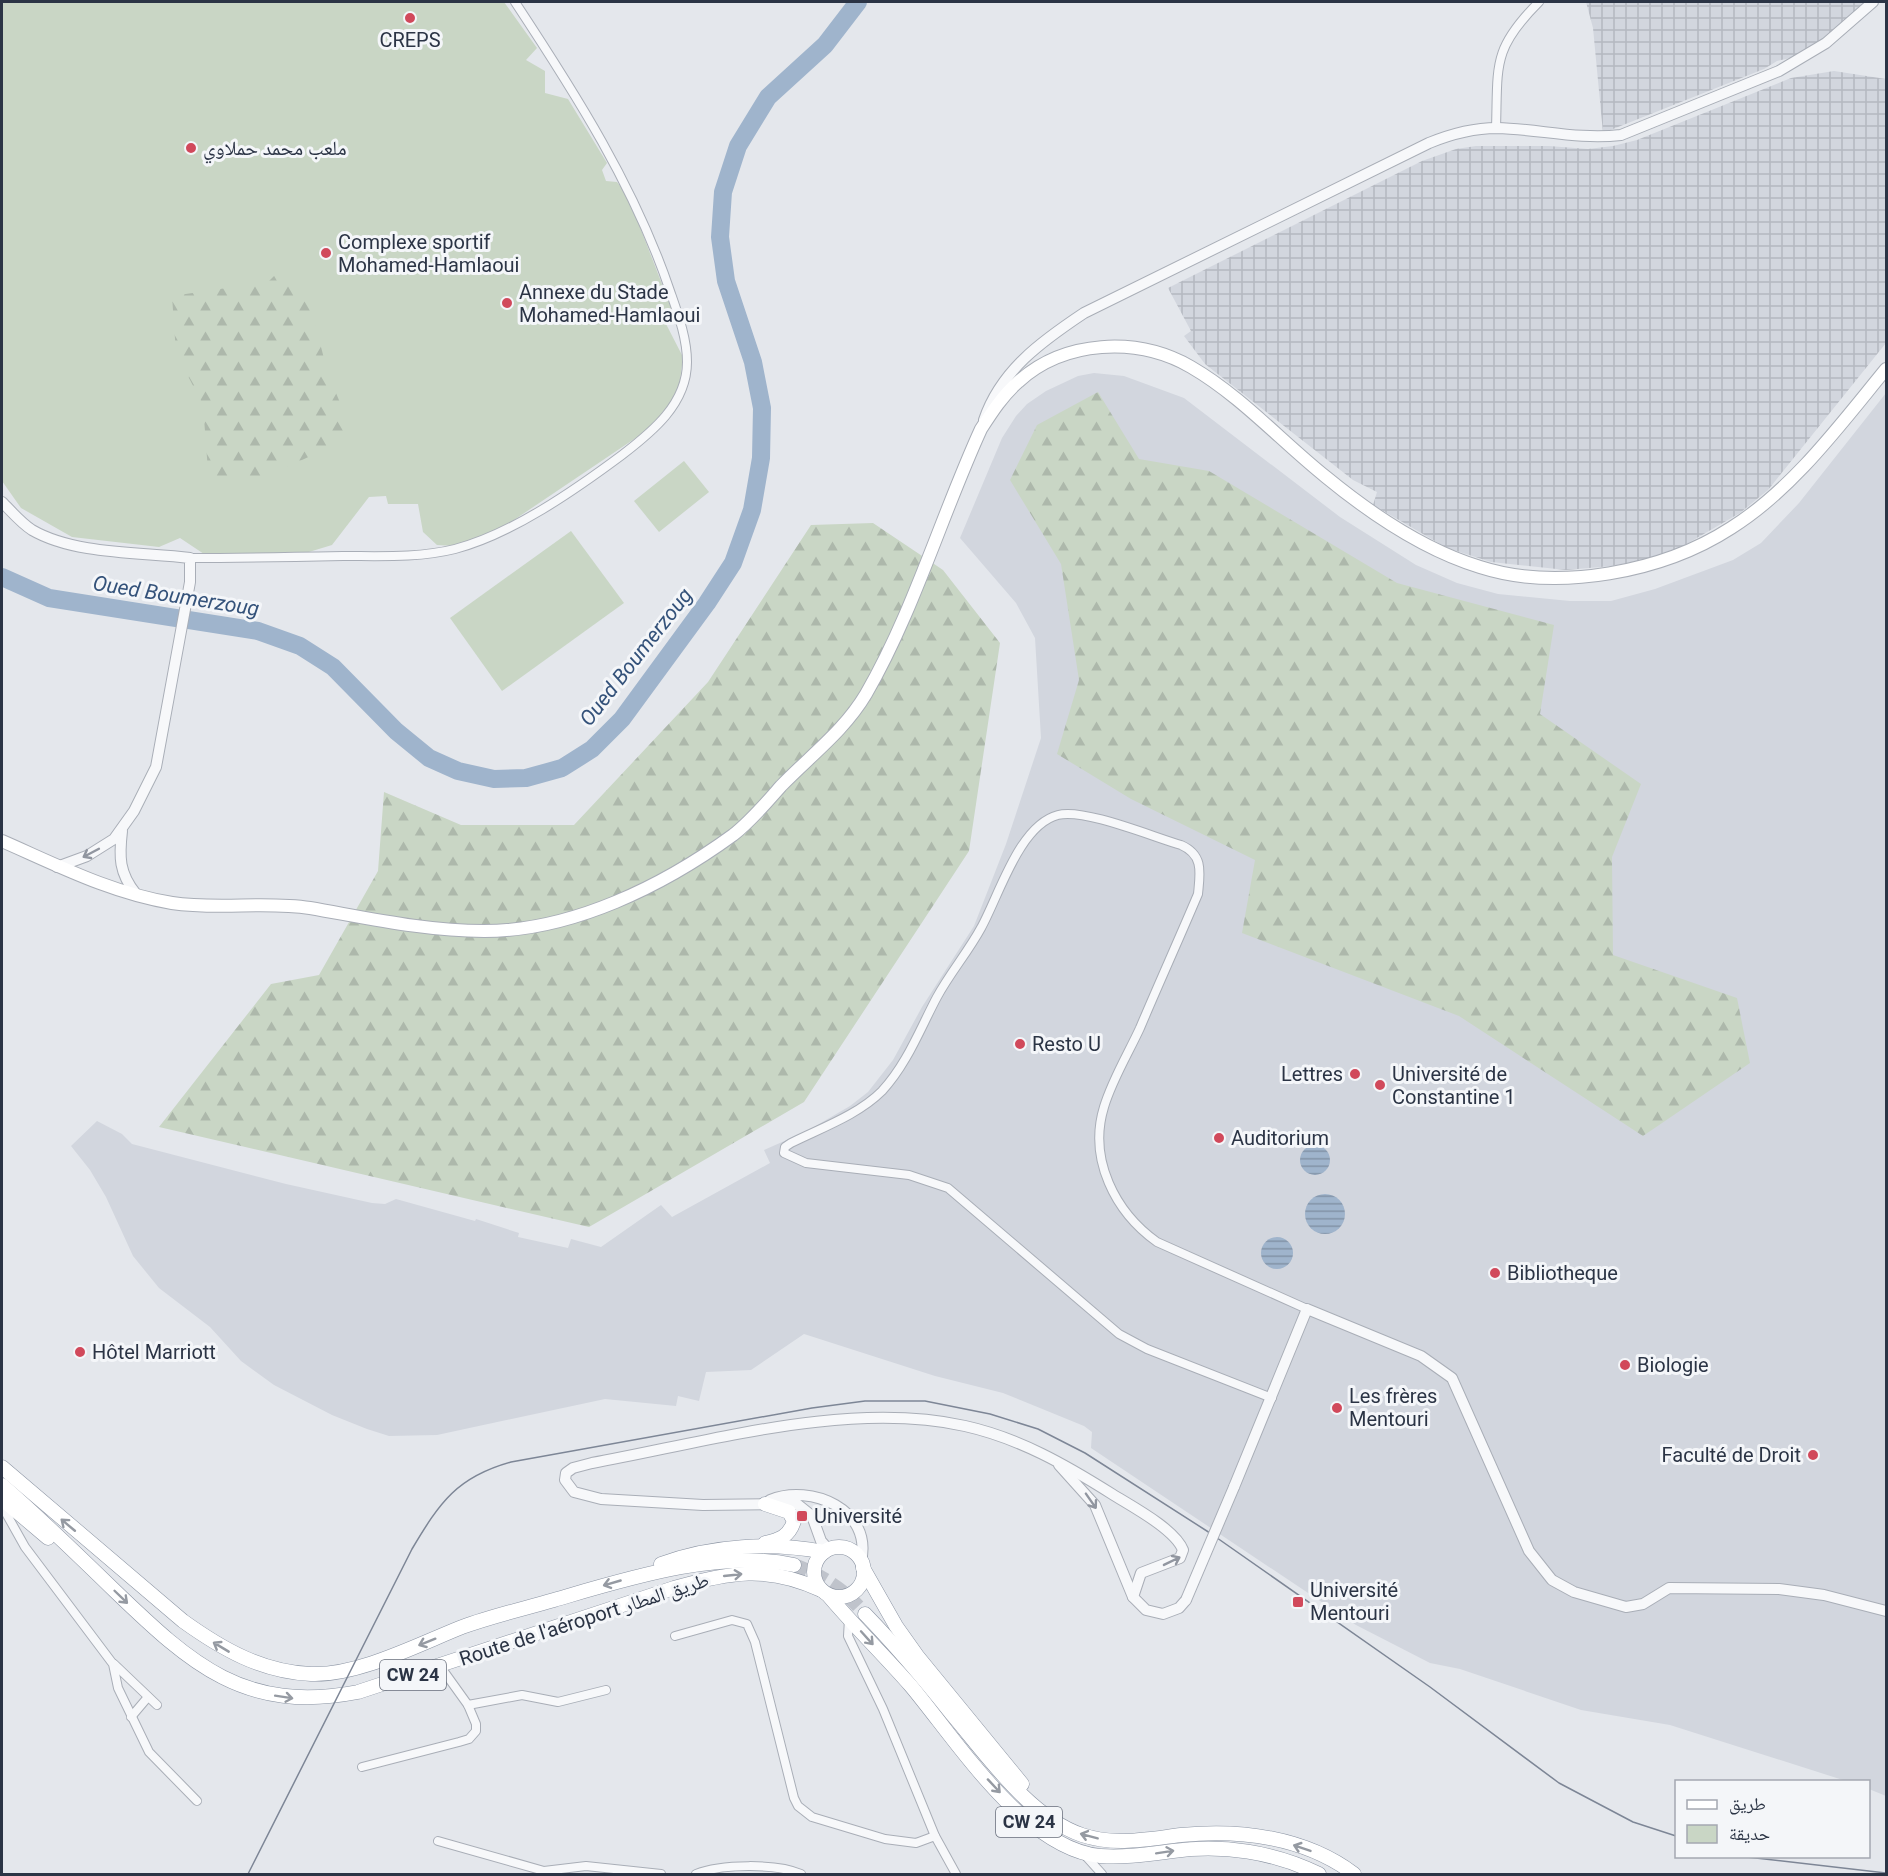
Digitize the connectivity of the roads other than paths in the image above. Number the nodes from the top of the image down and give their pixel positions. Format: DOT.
graph roads {
  1 [pos="515,2"];
  2 [pos="1539,2"];
  3 [pos="1873,2"];
  4 [pos="1496,128"];
  5 [pos="1887,369"];
  6 [pos="981,429"];
  7 [pos="2,502"];
  8 [pos="190,558"];
  9 [pos="122,831"];
  10 [pos="2,841"];
  11 [pos="57,867"];
  12 [pos="136,894"];
  13 [pos="1307,1309"];
  14 [pos="1272,1398"];
  15 [pos="1053,1457"];
  16 [pos="2,1467"];
  17 [pos="2,1485"];
  18 [pos="2,1499"];
  19 [pos="765,1504"];
  20 [pos="2,1506"];
  21 [pos="738,1547"];
  22 [pos="826,1551"];
  23 [pos="794,1565"];
  24 [pos="862,1565"];
  25 [pos="641,1575"];
  26 [pos="101,1577"];
  27 [pos="825,1592"];
  28 [pos="1133,1596"];
  29 [pos="1887,1611"];
  30 [pos="864,1614"];
  31 [pos="849,1619"];
  32 [pos="675,1636"];
  33 [pos="113,1664"];
  34 [pos="440,1666"];
  35 [pos="606,1690"];
  36 [pos="148,1697"];
  37 [pos="157,1705"];
  38 [pos="468,1705"];
  39 [pos="131,1717"];
  40 [pos="362,1767"];
  41 [pos="197,1801"];
  42 [pos="1035,1807"];
  43 [pos="935,1836"];
  44 [pos="438,1840"];
  45 [pos="1081,1851"];
  46 [pos="661,1875"];
  47 [pos="696,1875"];
  48 [pos="801,1875"];
  49 [pos="956,1875"];
  50 [pos="1102,1875"];
  51 [pos="1319,1875"];
  52 [pos="1354,1875"];
  1 -- 8 [label="street"];
  2 -- 4 [label="street"];
  3 -- 4 [label="street"];
  4 -- 6 [label="street"];
  5 -- 6 [label="main road"];
  6 -- 12 [label="main road"];
  7 -- 8 [label="street"];
  8 -- 9 [label="street"];
  9 -- 11 [label="street, one-way"];
  9 -- 12 [label="street"];
  10 -- 11 [label="main road"];
  11 -- 12 [label="main road"];
  13 -- 14 [label="street"];
  13 -- 14 [label="street"];
  13 -- 29 [label="street"];
  14 -- 28 [label="street, bridge"];
  15 -- 19 [label="street"];
  15 -- 28 [label="street, one-way"];
  28 -- 15 [label="street, one-way"];
  25 -- 16 [label="highway, Route de l'aéroport طريق المطار / CW 24, one-way"];
  17 -- 26 [label="highway, Route de l'aéroport طريق المطار / CW 24"];
  18 -- 26 [label="highway, CW 24"];
  19 -- 21 [label="highway"];
  19 -- 22 [label="street"];
  19 -- 24 [label="street"];
  20 -- 33 [label="street"];
  21 -- 22 [label="highway, CW 24"];
  21 -- 25 [label="highway, CW 24"];
  22 -- 24 [label="highway"];
  22 -- 27 [label="highway"];
  23 -- 25 [label="highway, Route de l'aéroport طريق المطار / CW 24"];
  24 -- 27 [label="highway"];
  24 -- 42 [label="highway, CW 24"];
  26 -- 34 [label="highway, Route de l'aéroport طريق المطار / CW 24, one-way"];
  27 -- 31 [label="highway, Route de l'aéroport طريق المطار / CW 24"];
  34 -- 27 [label="highway, Route de l'aéroport طريق المطار / CW 24, one-way"];
  30 -- 42 [label="highway, CW 24"];
  31 -- 43 [label="street"];
  31 -- 45 [label="highway, Route de l'aéroport طريق المطار / CW 24, one-way"];
  32 -- 43 [label="street"];
  33 -- 36 [label="street"];
  33 -- 39 [label="street"];
  34 -- 38 [label="street"];
  35 -- 38 [label="street"];
  36 -- 37 [label="street"];
  36 -- 39 [label="street"];
  38 -- 40 [label="street"];
  39 -- 41 [label="street"];
  52 -- 42 [label="highway, CW 24, one-way"];
  43 -- 49 [label="street"];
  44 -- 46 [label="street"];
  45 -- 50 [label="street"];
  45 -- 51 [label="highway, Route de l'aéroport طريق المطار / CW 24, one-way"];
  47 -- 48 [label="street"];
}
